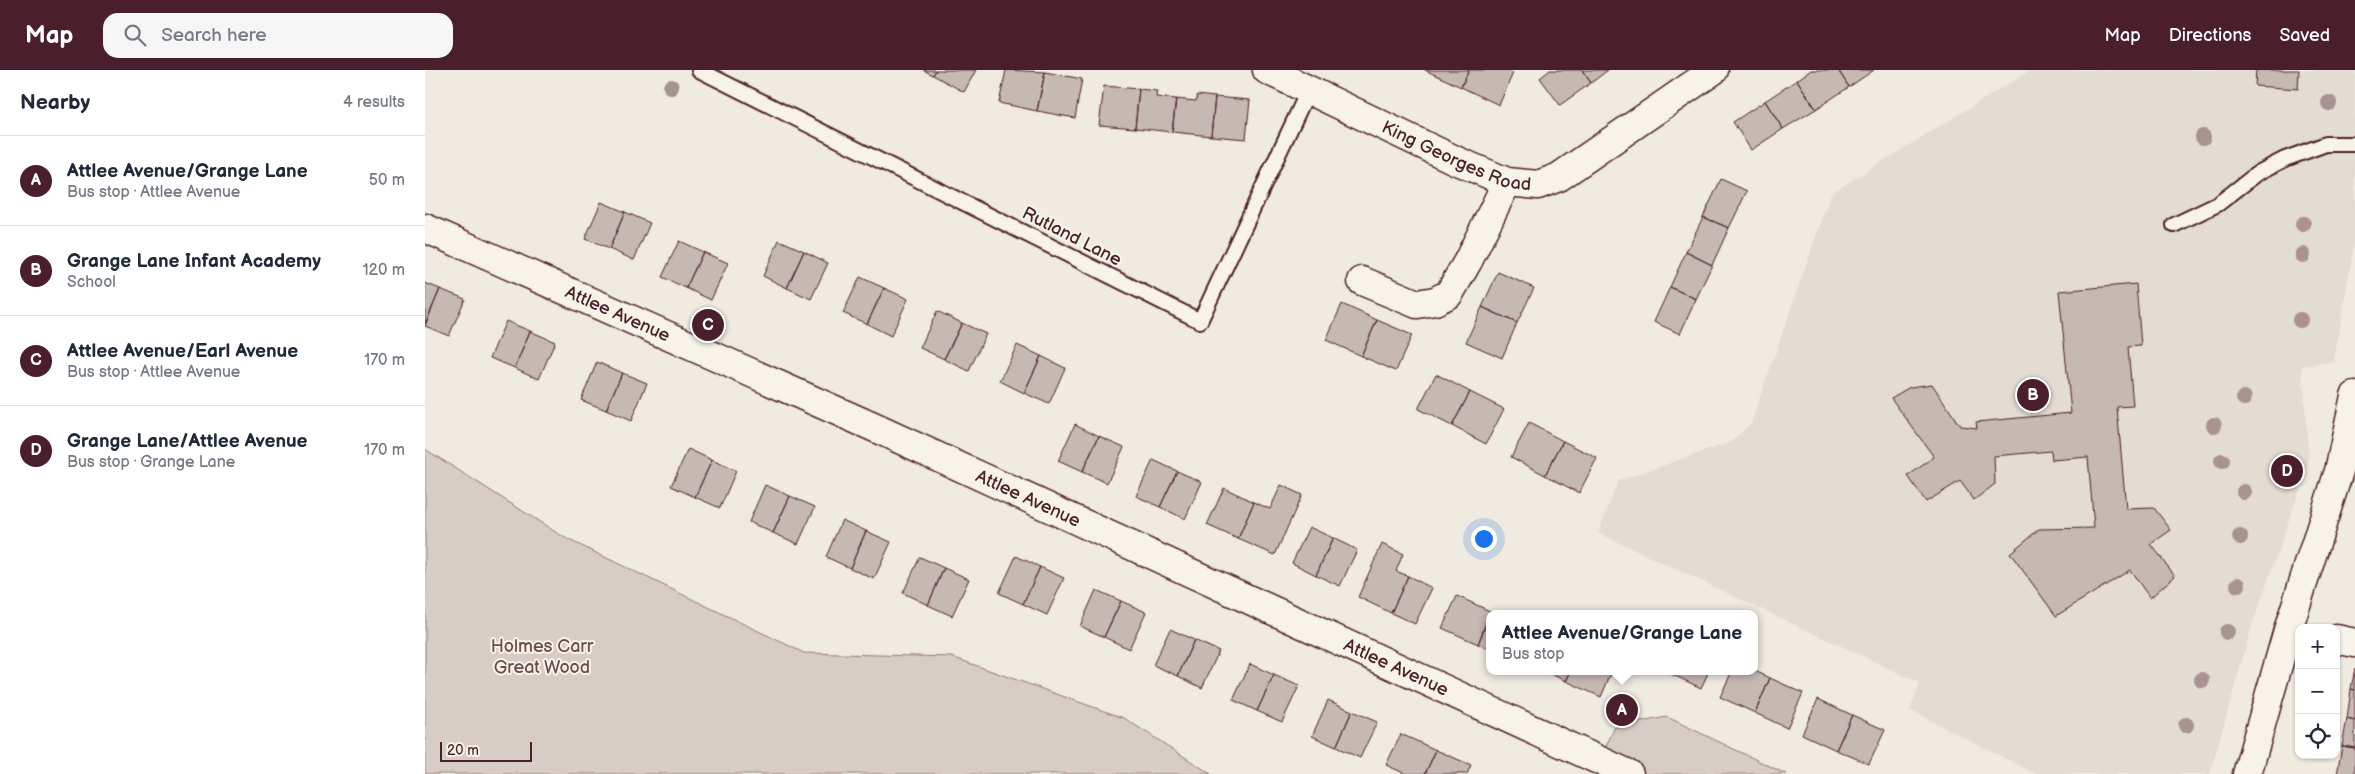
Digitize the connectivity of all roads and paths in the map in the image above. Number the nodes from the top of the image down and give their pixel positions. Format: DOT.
graph roads {
  1 [pos="699,70"];
  2 [pos="1267,70"];
  3 [pos="1714,70"];
  4 [pos="1309,89"];
  5 [pos="2355,144"];
  6 [pos="1507,182"];
  7 [pos="2173,225"];
  8 [pos="425,228"];
  9 [pos="1362,281"];
  10 [pos="2355,396"];
  11 [pos="2293,631"];
  12 [pos="2340,640"];
  13 [pos="2355,643"];
  14 [pos="1629,774"];
  15 [pos="2247,774"];
  1 -- 4 [label="lane, Rutland Lane"];
  2 -- 4 [label="street, King Georges Road"];
  3 -- 6 [label="street, King Georges Road"];
  4 -- 6 [label="street, King Georges Road"];
  5 -- 7 [label="lane"];
  6 -- 9 [label="street"];
  8 -- 14 [label="street, Attlee Avenue"];
  10 -- 11 [label="street"];
  11 -- 15 [label="street"];
  12 -- 13 [label="street"];
}
